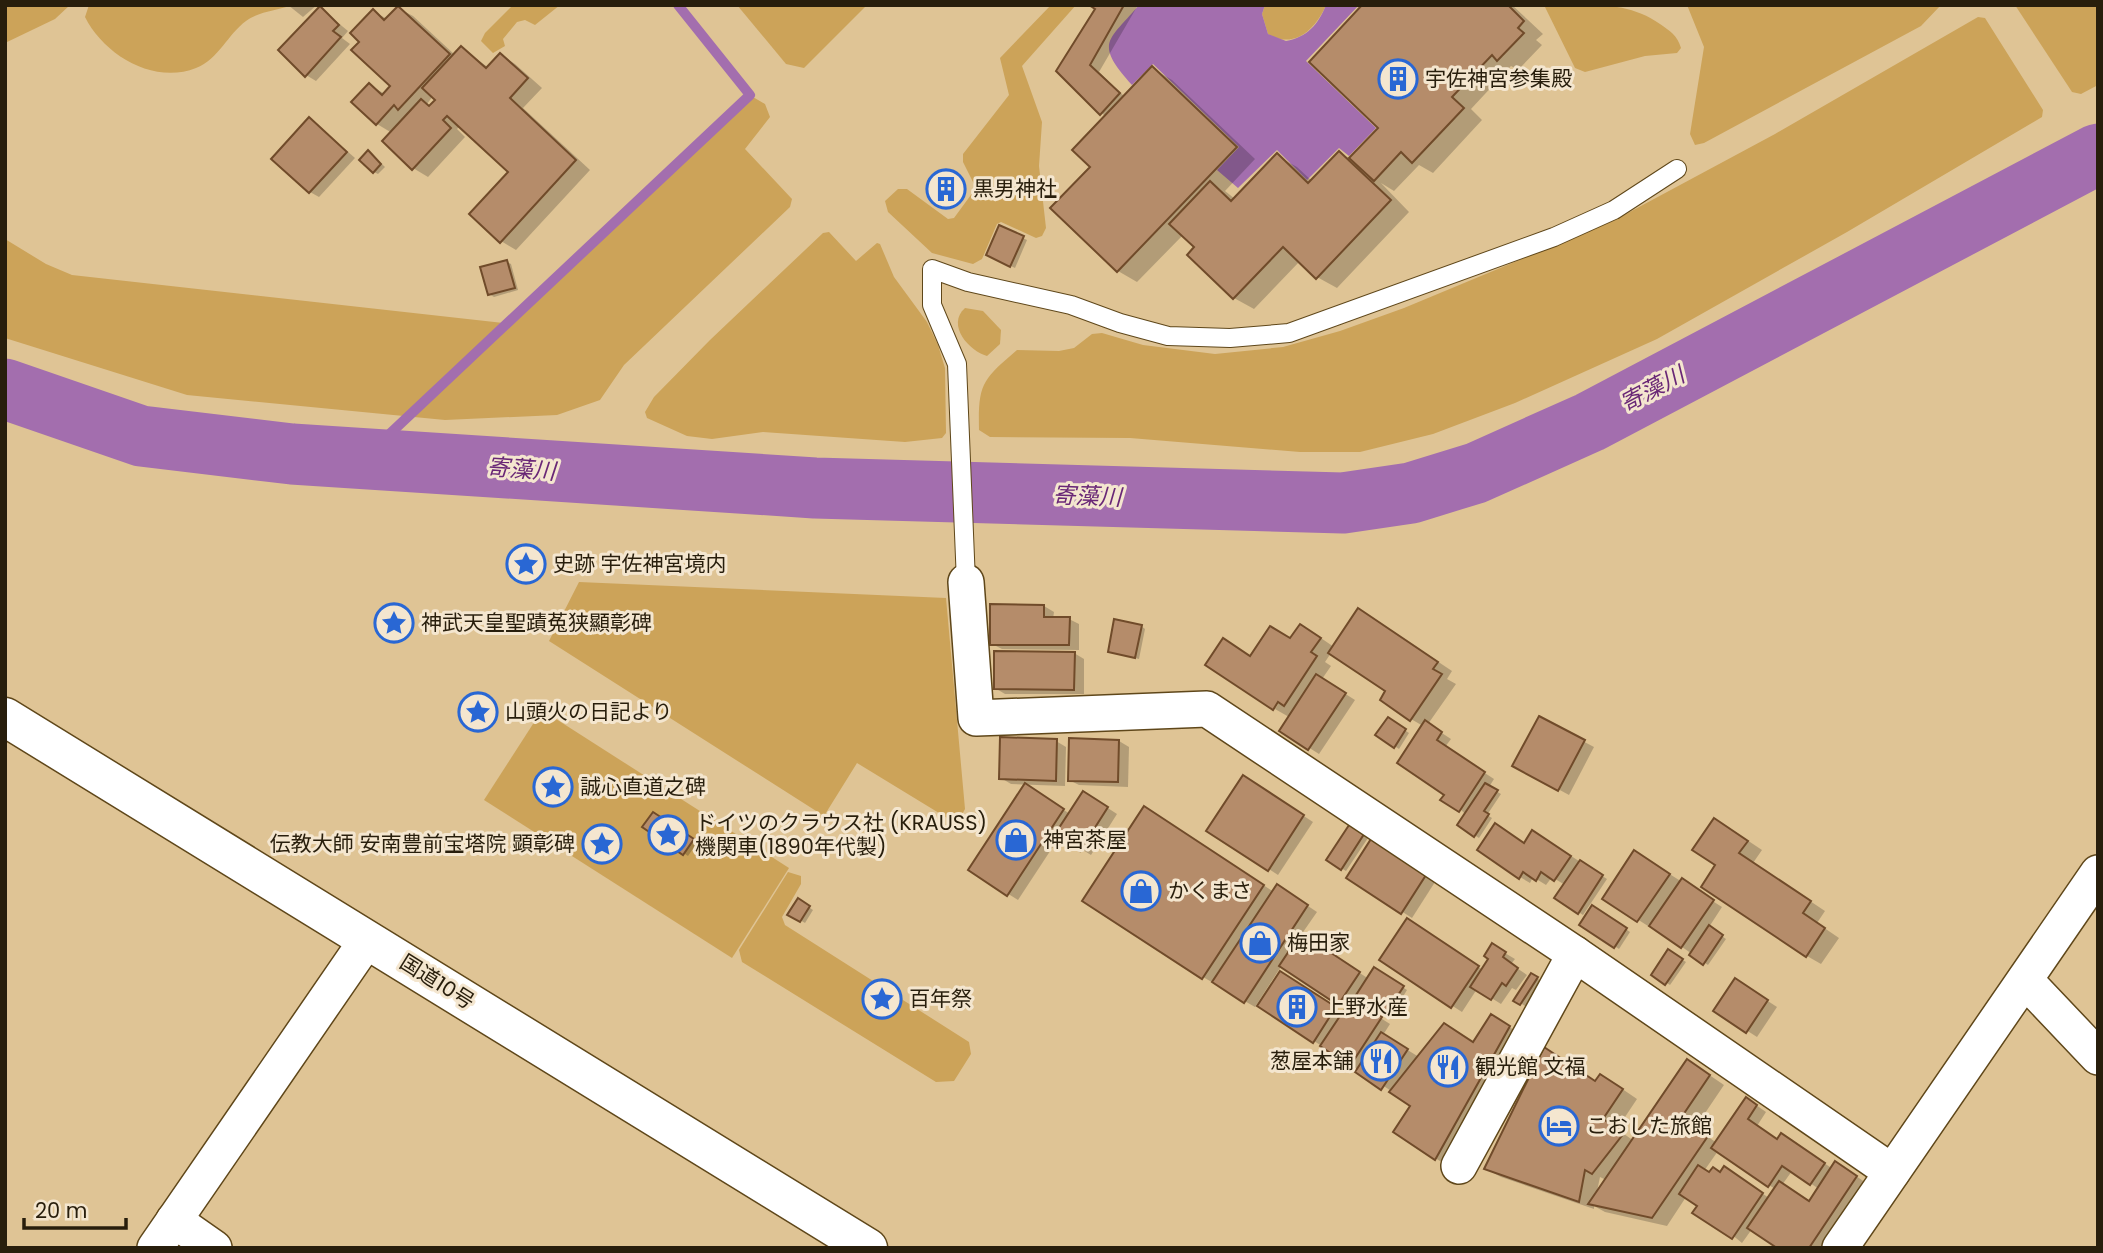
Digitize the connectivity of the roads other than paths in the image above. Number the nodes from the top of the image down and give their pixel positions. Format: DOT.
graph roads {
  1 [pos="1677,169"];
  2 [pos="966,576"];
  3 [pos="5,717"];
  4 [pos="2098,873"];
  5 [pos="368,940"];
  6 [pos="1575,954"];
  7 [pos="2025,980"];
  8 [pos="2098,1057"];
  9 [pos="1459,1166"];
  10 [pos="1892,1172"];
  11 [pos="164,1234"];
  12 [pos="215,1248"];
  13 [pos="868,1248"];
  14 [pos="1840,1248"];
  1 -- 2 [label="lane"];
  2 -- 6 [label="street"];
  3 -- 5 [label="highway, 国道10号"];
  4 -- 7 [label="street"];
  5 -- 11 [label="street"];
  5 -- 13 [label="highway, 国道10号"];
  6 -- 9 [label="street"];
  6 -- 10 [label="street"];
  7 -- 8 [label="street"];
  7 -- 10 [label="street"];
  10 -- 14 [label="street"];
  11 -- 12 [label="street"];
}
